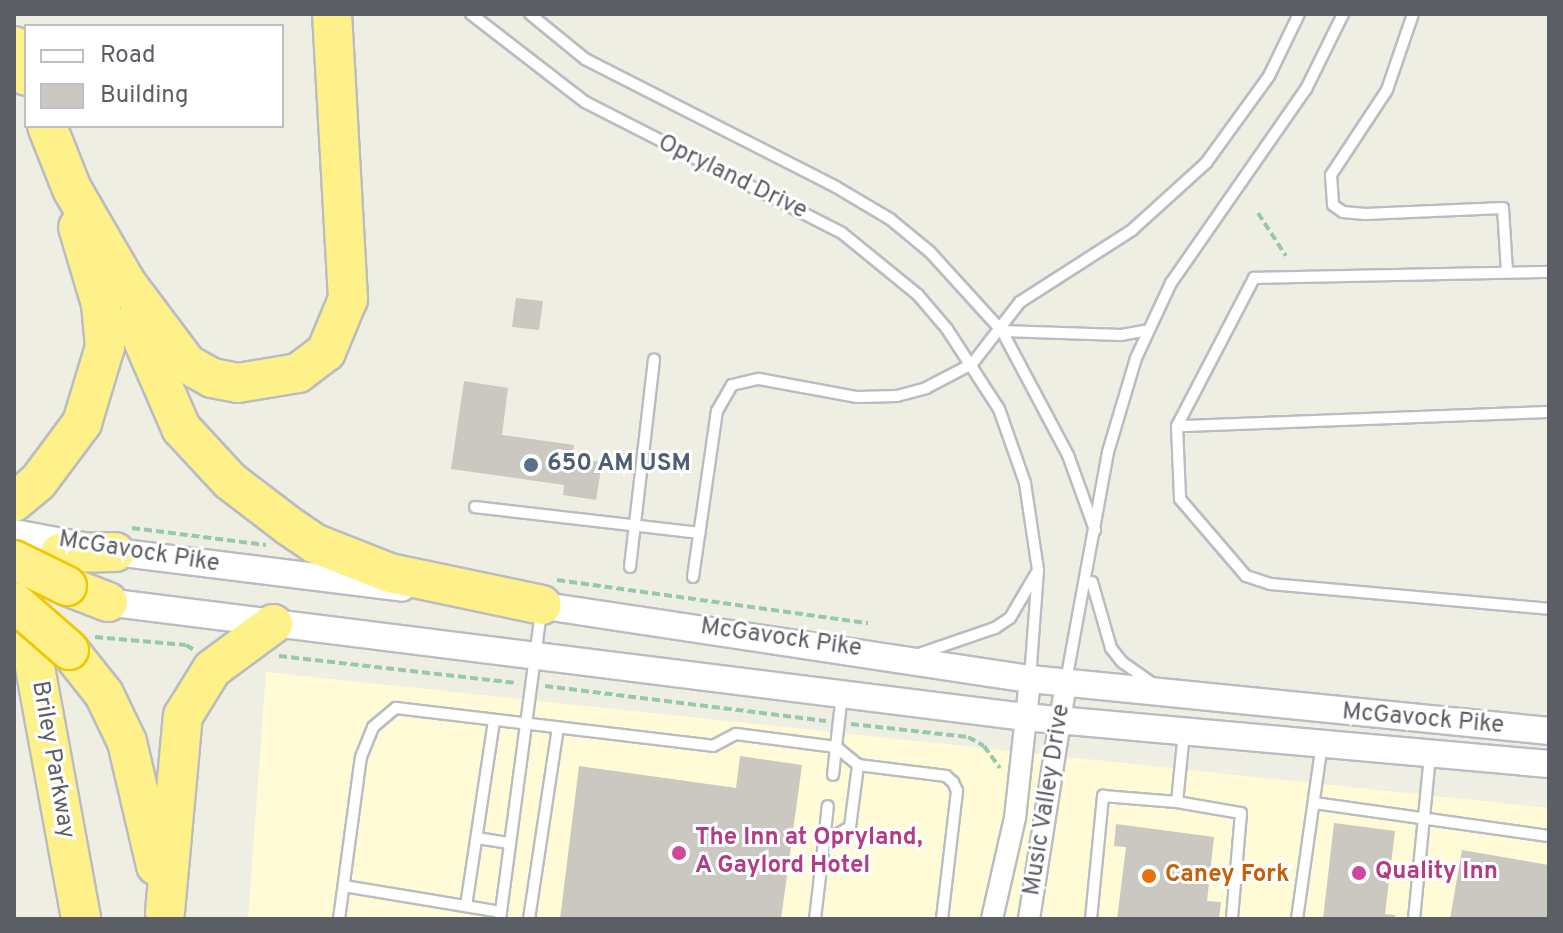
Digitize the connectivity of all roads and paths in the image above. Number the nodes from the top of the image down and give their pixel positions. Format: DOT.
graph roads {
  1 [pos="471,14"];
  2 [pos="530,14"];
  3 [pos="1299,14"];
  4 [pos="1343,14"];
  5 [pos="1413,14"];
  6 [pos="335,21"];
  7 [pos="14,46"];
  8 [pos="24,71"];
  9 [pos="48,128"];
  10 [pos="72,189"];
  11 [pos="1258,213"];
  12 [pos="1286,256"];
  13 [pos="1507,271"];
  14 [pos="1549,272"];
  15 [pos="127,284"];
  16 [pos="1148,330"];
  17 [pos="1002,331"];
  18 [pos="654,359"];
  19 [pos="972,364"];
  20 [pos="1549,412"];
  21 [pos="1177,426"];
  22 [pos="26,492"];
  23 [pos="475,507"];
  24 [pos="636,527"];
  25 [pos="1095,530"];
  26 [pos="14,533"];
  27 [pos="700,533"];
  28 [pos="115,552"];
  29 [pos="14,557"];
  30 [pos="1091,566"];
  31 [pos="630,567"];
  32 [pos="62,569"];
  33 [pos="1038,570"];
  34 [pos="693,577"];
  35 [pos="14,602"];
  36 [pos="108,602"];
  37 [pos="542,605"];
  38 [pos="1549,609"];
  39 [pos="273,640"];
  40 [pos="69,650"];
  41 [pos="536,656"];
  42 [pos="909,658"];
  43 [pos="212,669"];
  44 [pos="1030,679"];
  45 [pos="1066,682"];
  46 [pos="532,685"];
  47 [pos="842,694"];
  48 [pos="1171,694"];
  49 [pos="1024,717"];
  50 [pos="494,720"];
  51 [pos="1059,721"];
  52 [pos="839,723"];
  53 [pos="526,724"];
  54 [pos="558,728"];
  55 [pos="1549,731"];
  56 [pos="1184,732"];
  57 [pos="1322,744"];
  58 [pos="836,747"];
  59 [pos="1430,754"];
  60 [pos="1549,764"];
  61 [pos="858,765"];
  62 [pos="833,775"];
  63 [pos="1001,779"];
  64 [pos="1177,802"];
  65 [pos="1314,803"];
  66 [pos="828,806"];
  67 [pos="1426,818"];
  68 [pos="1549,836"];
  69 [pos="477,838"];
  70 [pos="824,842"];
  71 [pos="510,843"];
  72 [pos="344,886"];
  73 [pos="466,906"];
  74 [pos="501,915"];
  75 [pos="165,916"];
  76 [pos="81,919"];
  77 [pos="339,919"];
  78 [pos="529,919"];
  79 [pos="815,919"];
  80 [pos="942,919"];
  81 [pos="992,919"];
  82 [pos="1029,919"];
  83 [pos="1091,919"];
  84 [pos="1232,919"];
  85 [pos="1297,919"];
  86 [pos="1414,919"];
  1 -- 19 [label="lane, Opryland Drive"];
  2 -- 17 [label="lane, Opryland Drive"];
  3 -- 17 [label="lane"];
  4 -- 16 [label="lane, Opryland Drive"];
  5 -- 13 [label="lane"];
  6 -- 15 [label="highway"];
  7 -- 8 [label="highway"];
  9 -- 10 [label="highway"];
  10 -- 15 [label="highway"];
  10 -- 22 [label="highway"];
  11 -- 12 [label="path"];
  13 -- 14 [label="lane"];
  13 -- 21 [label="lane"];
  15 -- 37 [label="highway"];
  16 -- 17 [label="lane"];
  16 -- 25 [label="lane, Opryland Drive"];
  17 -- 19 [label="lane"];
  17 -- 25 [label="lane, Opryland Drive"];
  18 -- 24 [label="lane"];
  19 -- 27 [label="lane"];
  19 -- 33 [label="lane, Opryland Drive"];
  20 -- 21 [label="lane"];
  21 -- 38 [label="lane"];
  23 -- 24 [label="lane"];
  24 -- 27 [label="lane"];
  24 -- 31 [label="lane"];
  25 -- 30 [label="lane, Opryland Drive"];
  26 -- 32 [label="street, McGavock Pike"];
  27 -- 34 [label="lane"];
  28 -- 32 [label="highway"];
  28 -- 37 [label="street, McGavock Pike"];
  29 -- 32 [label="highway, bridge"];
  29 -- 76 [label="highway, Briley Parkway"];
  30 -- 45 [label="lane, Opryland Drive"];
  30 -- 48 [label="lane"];
  32 -- 36 [label="highway"];
  33 -- 42 [label="lane"];
  33 -- 44 [label="lane, Opryland Drive"];
  35 -- 40 [label="highway, bridge"];
  36 -- 39 [label="street, McGavock Pike"];
  37 -- 41 [label="lane"];
  37 -- 42 [label="street, McGavock Pike"];
  39 -- 41 [label="street, McGavock Pike"];
  39 -- 43 [label="highway"];
  39 -- 46 [label="path"];
  40 -- 43 [label="path"];
  40 -- 75 [label="highway"];
  41 -- 46 [label="lane"];
  41 -- 47 [label="street, McGavock Pike"];
  42 -- 44 [label="street, McGavock Pike"];
  43 -- 75 [label="highway"];
  44 -- 45 [label="street, McGavock Pike"];
  44 -- 49 [label="street, Music Valley Drive"];
  45 -- 48 [label="street, McGavock Pike"];
  45 -- 51 [label="street, Music Valley Drive"];
  46 -- 52 [label="path"];
  46 -- 53 [label="lane"];
  47 -- 49 [label="street, McGavock Pike"];
  47 -- 52 [label="lane"];
  48 -- 55 [label="street, McGavock Pike"];
  49 -- 51 [label="street, McGavock Pike"];
  49 -- 81 [label="street, Music Valley Drive"];
  50 -- 53 [label="lane"];
  50 -- 69 [label="lane"];
  50 -- 72 [label="lane"];
  51 -- 56 [label="street, McGavock Pike"];
  51 -- 82 [label="street, Music Valley Drive"];
  52 -- 58 [label="lane"];
  52 -- 63 [label="path"];
  53 -- 54 [label="lane"];
  53 -- 71 [label="lane"];
  54 -- 58 [label="lane"];
  54 -- 78 [label="lane"];
  56 -- 57 [label="street, McGavock Pike"];
  56 -- 64 [label="lane"];
  57 -- 59 [label="street, McGavock Pike"];
  57 -- 65 [label="lane"];
  58 -- 61 [label="lane"];
  58 -- 62 [label="lane"];
  59 -- 60 [label="street, McGavock Pike"];
  59 -- 67 [label="lane"];
  61 -- 70 [label="lane"];
  61 -- 80 [label="lane"];
  64 -- 83 [label="lane"];
  64 -- 84 [label="lane"];
  65 -- 67 [label="lane"];
  65 -- 85 [label="lane"];
  66 -- 70 [label="lane"];
  67 -- 68 [label="lane"];
  67 -- 86 [label="lane"];
  69 -- 71 [label="lane"];
  69 -- 73 [label="lane"];
  70 -- 79 [label="lane"];
  71 -- 74 [label="lane"];
  72 -- 73 [label="lane"];
  72 -- 77 [label="lane"];
  73 -- 74 [label="lane"];
}
